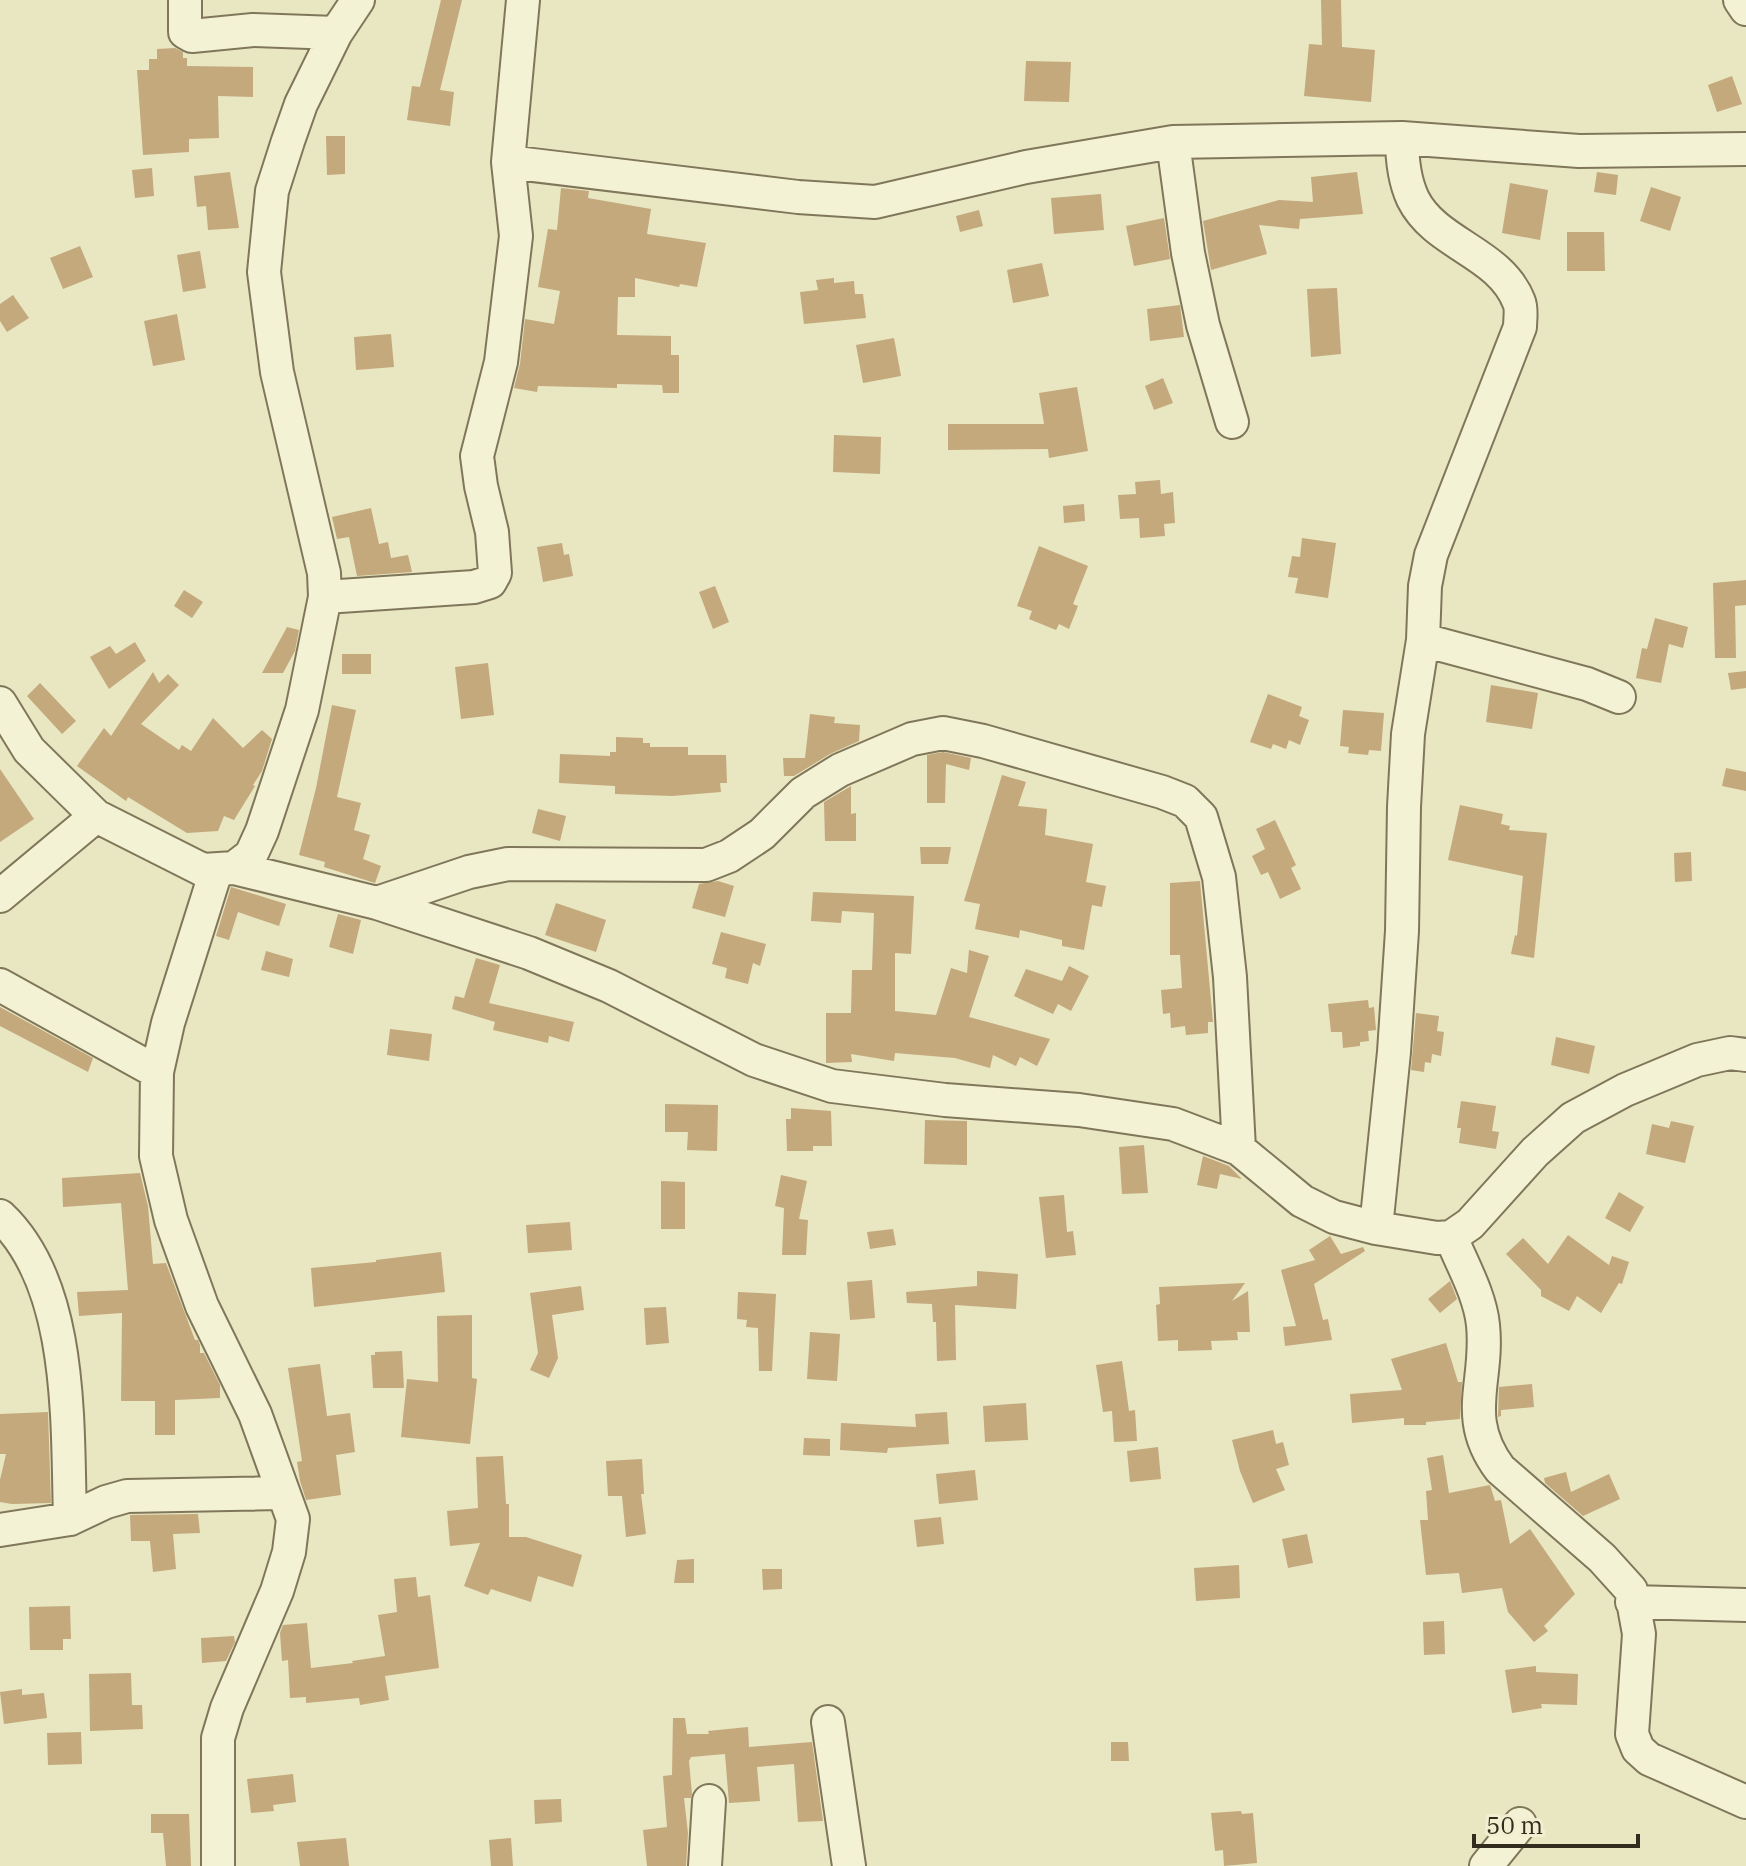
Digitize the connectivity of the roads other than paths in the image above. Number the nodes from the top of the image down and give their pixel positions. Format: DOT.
graph roads {
  1 [pos="185,0"];
  2 [pos="358,0"];
  3 [pos="523,0"];
  4 [pos="1740,0"];
  5 [pos="1746,9"];
  6 [pos="336,33"];
  7 [pos="1402,138"];
  8 [pos="1173,142"];
  9 [pos="1746,149"];
  10 [pos="508,162"];
  11 [pos="1232,422"];
  12 [pos="325,597"];
  13 [pos="1423,640"];
  14 [pos="1619,697"];
  15 [pos="0,703"];
  16 [pos="96,816"];
  17 [pos="225,870"];
  18 [pos="0,896"];
  19 [pos="377,903"];
  20 [pos="0,985"];
  21 [pos="1746,1055"];
  22 [pos="157,1072"];
  23 [pos="1239,1149"];
  24 [pos="0,1216"];
  25 [pos="1376,1228"];
  26 [pos="1451,1237"];
  27 [pos="283,1493"];
  28 [pos="70,1519"];
  29 [pos="0,1530"];
  30 [pos="1632,1602"];
  31 [pos="1746,1605"];
  32 [pos="828,1722"];
  33 [pos="709,1801"];
  34 [pos="1746,1802"];
  35 [pos="1520,1824"];
  36 [pos="218,1866"];
  37 [pos="705,1866"];
  38 [pos="849,1866"];
  39 [pos="1486,1866"];
  1 -- 6 [label="street"];
  2 -- 6 [label="street"];
  3 -- 10 [label="street"];
  4 -- 5 [label="street"];
  6 -- 12 [label="street"];
  7 -- 8 [label="street"];
  7 -- 9 [label="street"];
  7 -- 13 [label="street"];
  8 -- 10 [label="street"];
  8 -- 11 [label="street"];
  10 -- 12 [label="street"];
  12 -- 17 [label="street"];
  13 -- 14 [label="street"];
  13 -- 25 [label="street"];
  15 -- 16 [label="street"];
  16 -- 17 [label="street"];
  16 -- 18 [label="street"];
  17 -- 19 [label="street"];
  17 -- 22 [label="street"];
  19 -- 23 [label="street"];
  19 -- 23 [label="street"];
  20 -- 22 [label="street"];
  21 -- 26 [label="street"];
  22 -- 27 [label="street"];
  23 -- 25 [label="street"];
  24 -- 28 [label="street"];
  25 -- 26 [label="street"];
  26 -- 30 [label="street"];
  27 -- 28 [label="street"];
  27 -- 36 [label="street"];
  28 -- 29 [label="street"];
  30 -- 31 [label="street"];
  30 -- 34 [label="street"];
  32 -- 38 [label="street"];
  33 -- 37 [label="street"];
  35 -- 39 [label="street"];
}
